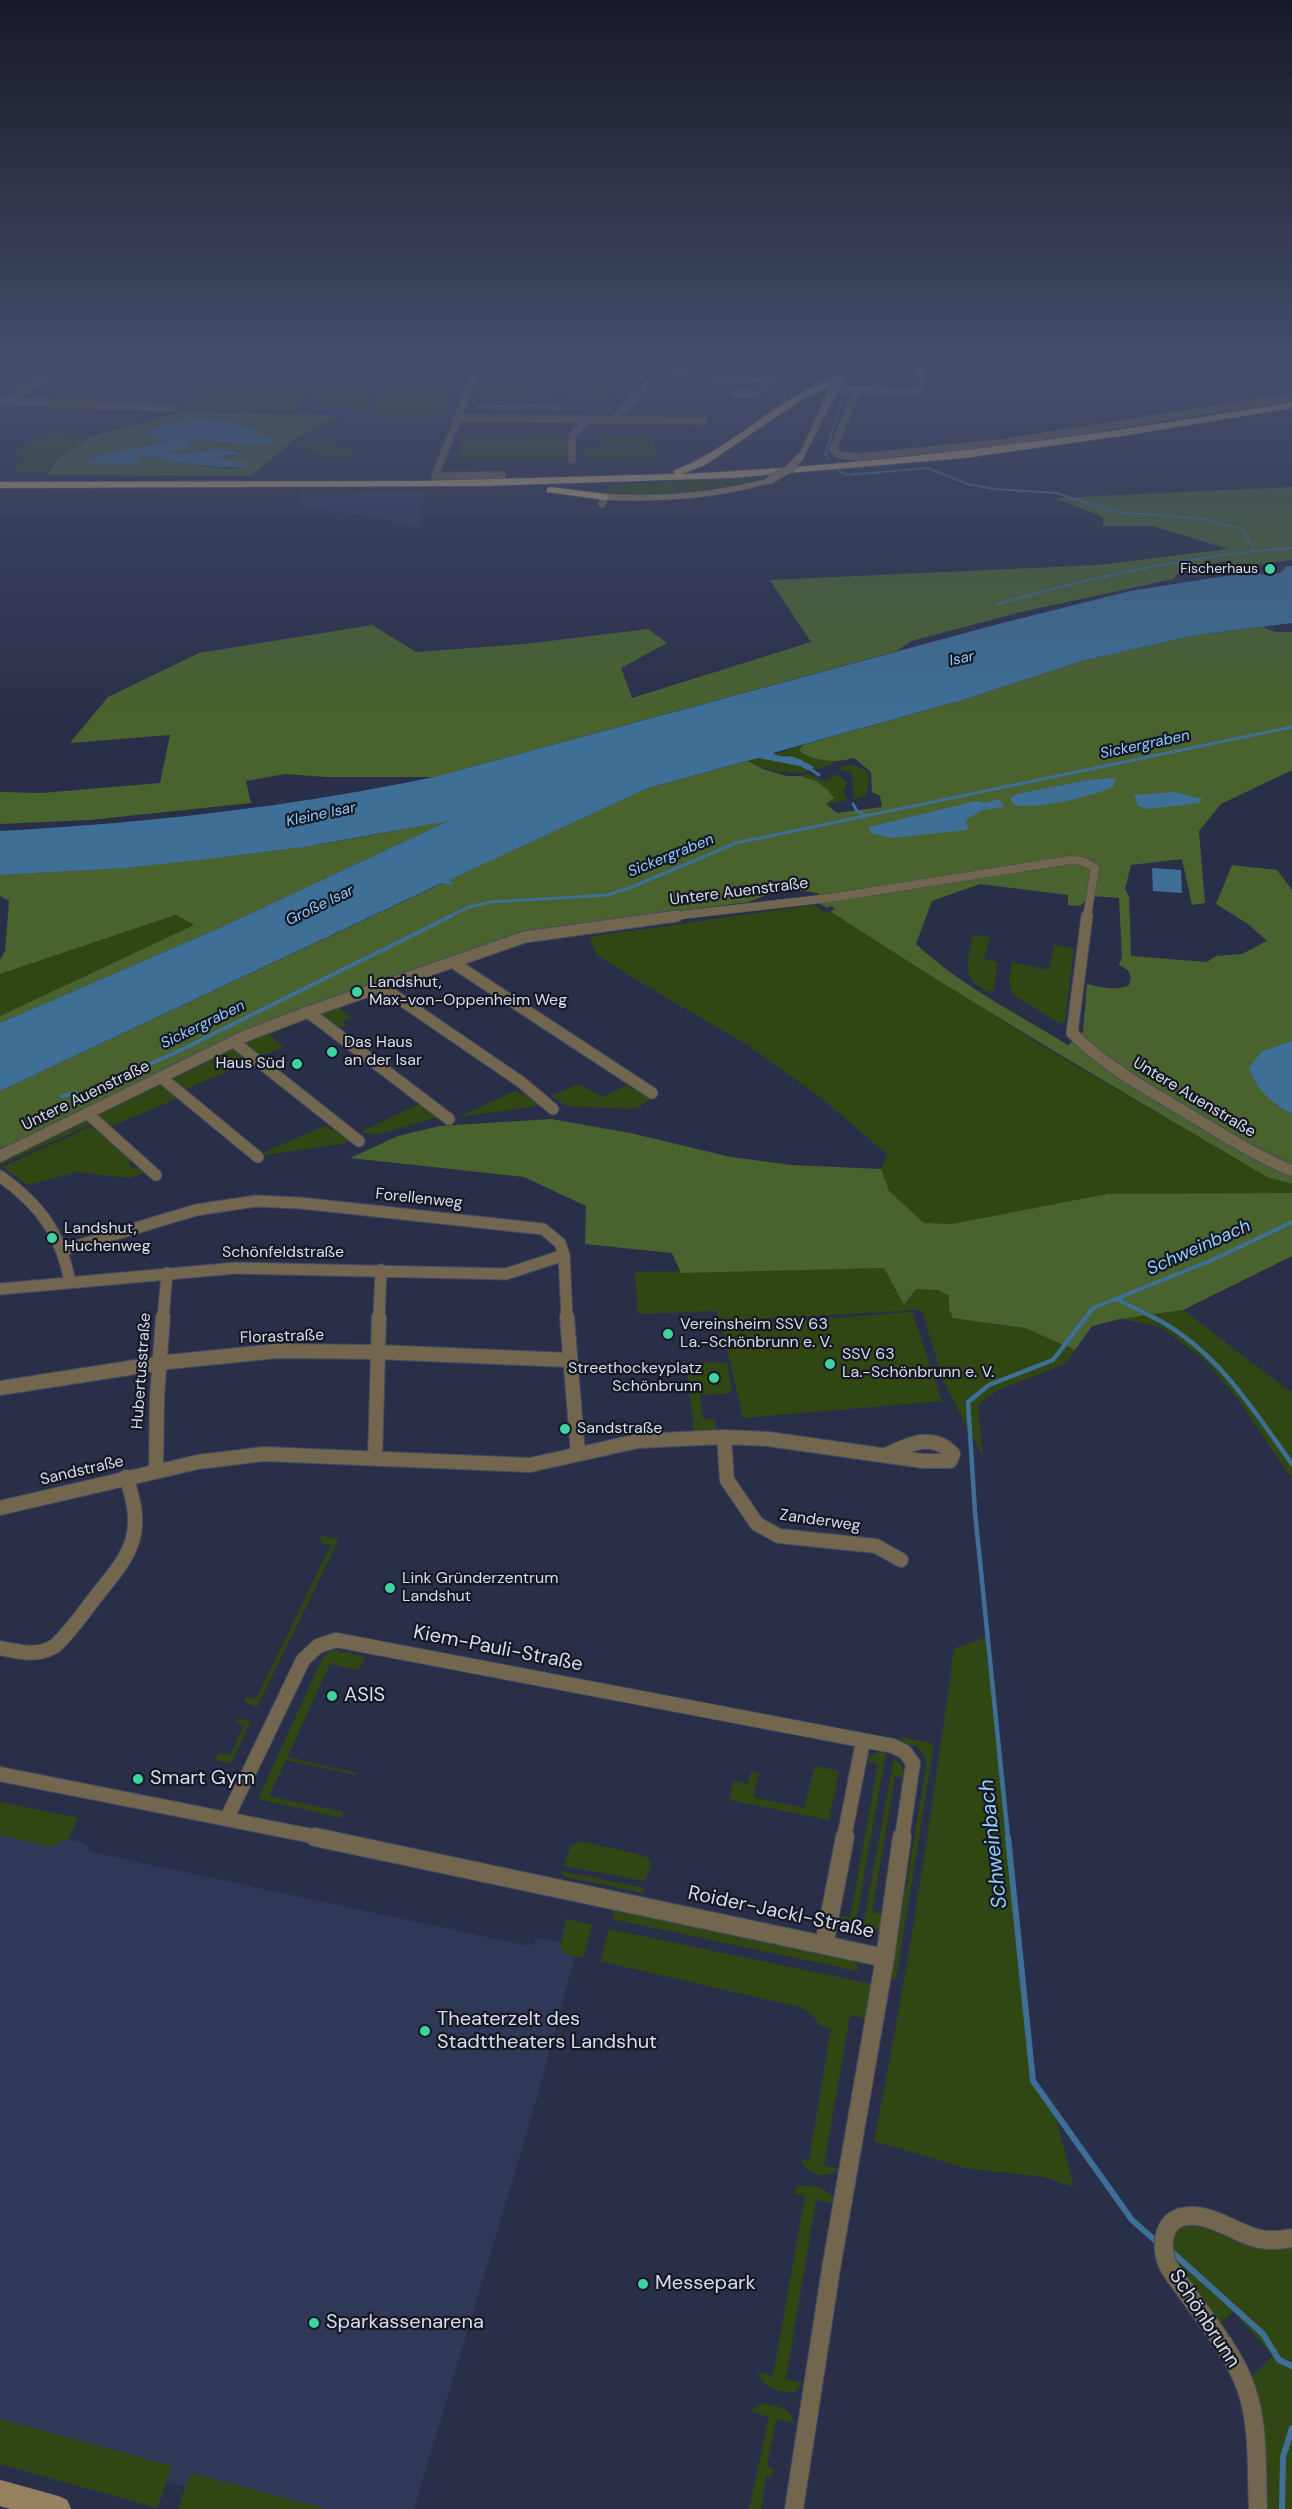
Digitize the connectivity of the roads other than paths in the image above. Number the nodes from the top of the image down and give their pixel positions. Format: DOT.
graph roads {
  1 [pos="103,483"];
  2 [pos="431,483"];
  3 [pos="473,483"];
  4 [pos="608,483"];
  5 [pos="761,483"];
  6 [pos="0,484"];
  7 [pos="603,501"];
  8 [pos="452,962"];
  9 [pos="382,987"];
  10 [pos="308,1012"];
  11 [pos="234,1042"];
  12 [pos="162,1078"];
  13 [pos="651,1093"];
  14 [pos="553,1109"];
  15 [pos="87,1113"];
  16 [pos="449,1119"];
  17 [pos="359,1142"];
  18 [pos="0,1156"];
  19 [pos="258,1157"];
  20 [pos="1292,1171"];
  21 [pos="156,1175"];
  22 [pos="0,1176"];
  23 [pos="63,1250"];
  24 [pos="564,1255"];
  25 [pos="381,1270"];
  26 [pos="167,1273"];
  27 [pos="70,1282"];
  28 [pos="0,1289"];
  29 [pos="377,1352"];
  30 [pos="568,1360"];
  31 [pos="159,1364"];
  32 [pos="0,1388"];
  33 [pos="724,1437"];
  34 [pos="578,1454"];
  35 [pos="886,1455"];
  36 [pos="375,1458"];
  37 [pos="156,1472"];
  38 [pos="126,1477"];
  39 [pos="0,1508"];
  40 [pos="901,1560"];
  41 [pos="0,1648"];
  42 [pos="863,1741"];
  43 [pos="0,1774"];
  44 [pos="227,1818"];
  45 [pos="824,1945"];
  46 [pos="885,1958"];
  47 [pos="1292,2238"];
  48 [pos="0,2493"];
  49 [pos="58,2509"];
  50 [pos="794,2509"];
  51 [pos="1258,2509"];
  1 -- 6 [label="highway"];
  2 -- 6 [label="highway"];
  3 -- 7 [label="highway"];
  4 -- 7 [label="highway"];
  5 -- 7 [label="street, bridge"];
  8 -- 9 [label="street, Untere Auenstraße"];
  8 -- 13 [label="street"];
  8 -- 20 [label="street, Untere Auenstraße"];
  9 -- 10 [label="street, Untere Auenstraße"];
  9 -- 14 [label="street"];
  10 -- 11 [label="street, Untere Auenstraße"];
  10 -- 16 [label="street"];
  11 -- 12 [label="street, Untere Auenstraße"];
  11 -- 17 [label="street"];
  12 -- 15 [label="street, Untere Auenstraße"];
  12 -- 19 [label="street"];
  15 -- 18 [label="street, Untere Auenstraße"];
  15 -- 21 [label="street"];
  22 -- 23 [label="street"];
  23 -- 24 [label="street, Forellenweg"];
  23 -- 27 [label="street"];
  24 -- 25 [label="street, Schönfeldstraße"];
  24 -- 30 [label="street"];
  25 -- 26 [label="street, Schönfeldstraße"];
  25 -- 29 [label="street"];
  26 -- 27 [label="street, Schönfeldstraße"];
  26 -- 31 [label="street, Hubertusstraße"];
  27 -- 28 [label="street, Schönfeldstraße"];
  29 -- 30 [label="street, Florastraße"];
  29 -- 31 [label="street, Florastraße"];
  29 -- 36 [label="street"];
  30 -- 34 [label="street"];
  31 -- 32 [label="street, Florastraße"];
  31 -- 37 [label="street, Hubertusstraße"];
  33 -- 34 [label="street, Sandstraße"];
  33 -- 35 [label="street, Sandstraße"];
  33 -- 40 [label="street, Zanderweg"];
  34 -- 36 [label="street, Sandstraße"];
  36 -- 37 [label="street, Sandstraße"];
  37 -- 38 [label="street, Sandstraße"];
  38 -- 39 [label="street, Sandstraße"];
  38 -- 41 [label="street"];
  42 -- 44 [label="street, Kiem-Pauli-Straße"];
  42 -- 45 [label="street"];
  42 -- 46 [label="street, Kiem-Pauli-Straße"];
  43 -- 44 [label="street, Roider-Jackl-Straße"];
  44 -- 45 [label="street, Roider-Jackl-Straße"];
  45 -- 46 [label="street, Roider-Jackl-Straße"];
  46 -- 50 [label="street, Roider-Jackl-Straße"];
  47 -- 51 [label="street, Schönbrunn"];
  48 -- 49 [label="street"];
}
